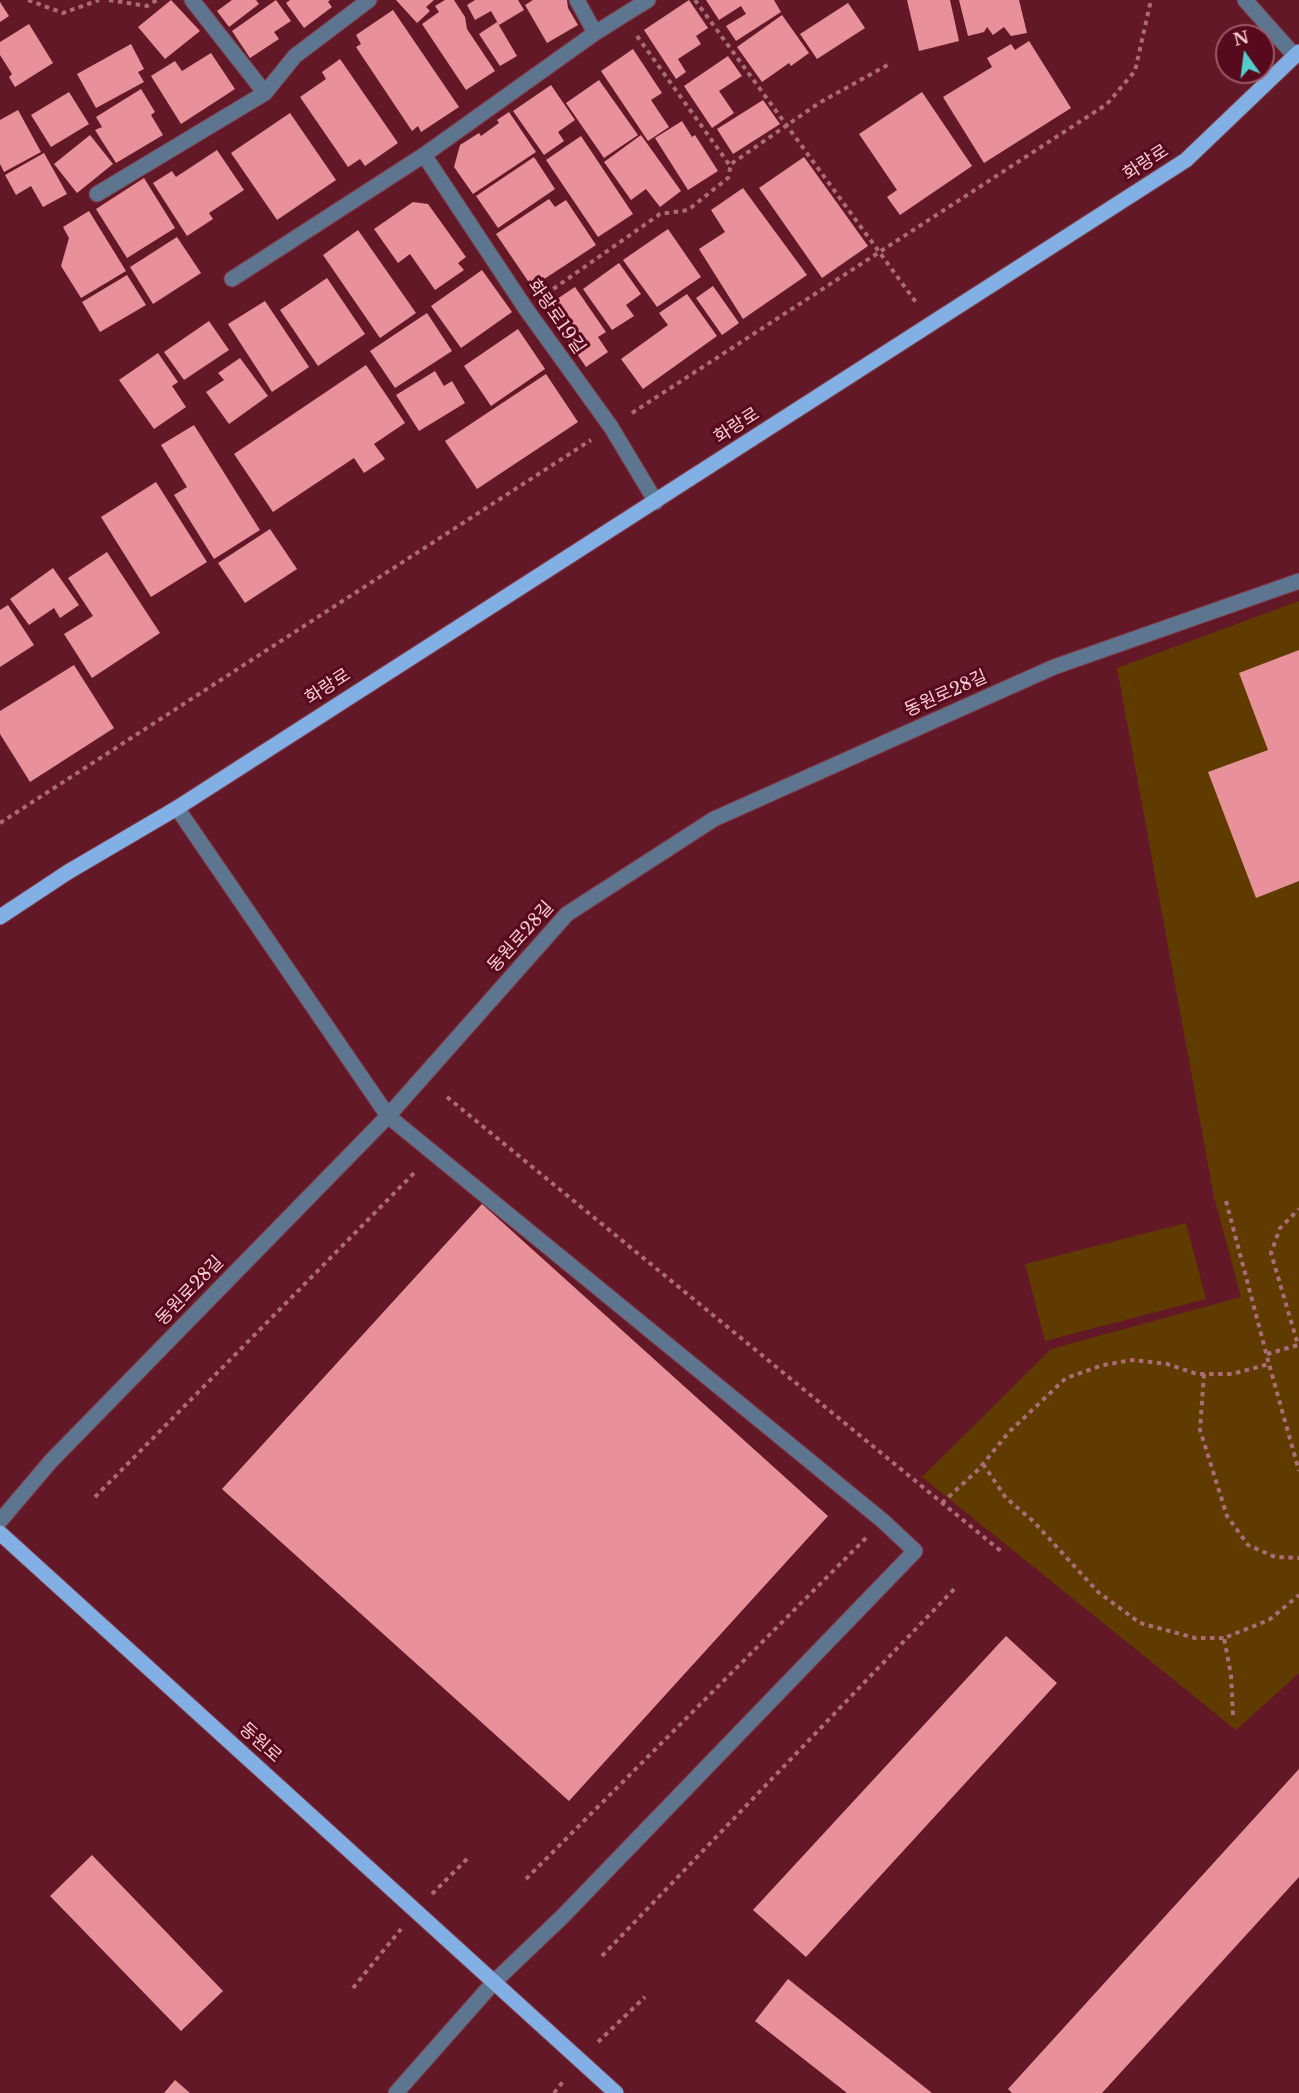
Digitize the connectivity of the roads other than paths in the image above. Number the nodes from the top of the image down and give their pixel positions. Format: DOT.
graph roads {
  1 [pos="192,0"];
  2 [pos="369,0"];
  3 [pos="577,0"];
  4 [pos="648,0"];
  5 [pos="1245,0"];
  6 [pos="596,33"];
  7 [pos="1297,54"];
  8 [pos="265,93"];
  9 [pos="423,155"];
  10 [pos="97,194"];
  11 [pos="232,279"];
  12 [pos="656,501"];
  13 [pos="1299,581"];
  14 [pos="177,808"];
  15 [pos="0,917"];
  16 [pos="388,1116"];
  17 [pos="0,1521"];
  18 [pos="0,1533"];
  19 [pos="494,1982"];
  20 [pos="396,2093"];
  21 [pos="616,2093"];
  1 -- 8 [label="street"];
  2 -- 8 [label="street"];
  3 -- 6 [label="street"];
  4 -- 6 [label="street"];
  5 -- 7 [label="street"];
  6 -- 9 [label="street"];
  7 -- 12 [label="main road, 화랑로"];
  8 -- 10 [label="street"];
  9 -- 11 [label="street"];
  9 -- 12 [label="street, 화랑로19길"];
  12 -- 14 [label="main road, 화랑로"];
  13 -- 16 [label="street, 동원로28길"];
  14 -- 15 [label="main road, 화랑로"];
  14 -- 16 [label="street"];
  16 -- 17 [label="street, 동원로28길"];
  16 -- 19 [label="street"];
  18 -- 19 [label="main road, 동원로"];
  19 -- 20 [label="street"];
  19 -- 21 [label="main road, 동원로"];
}
